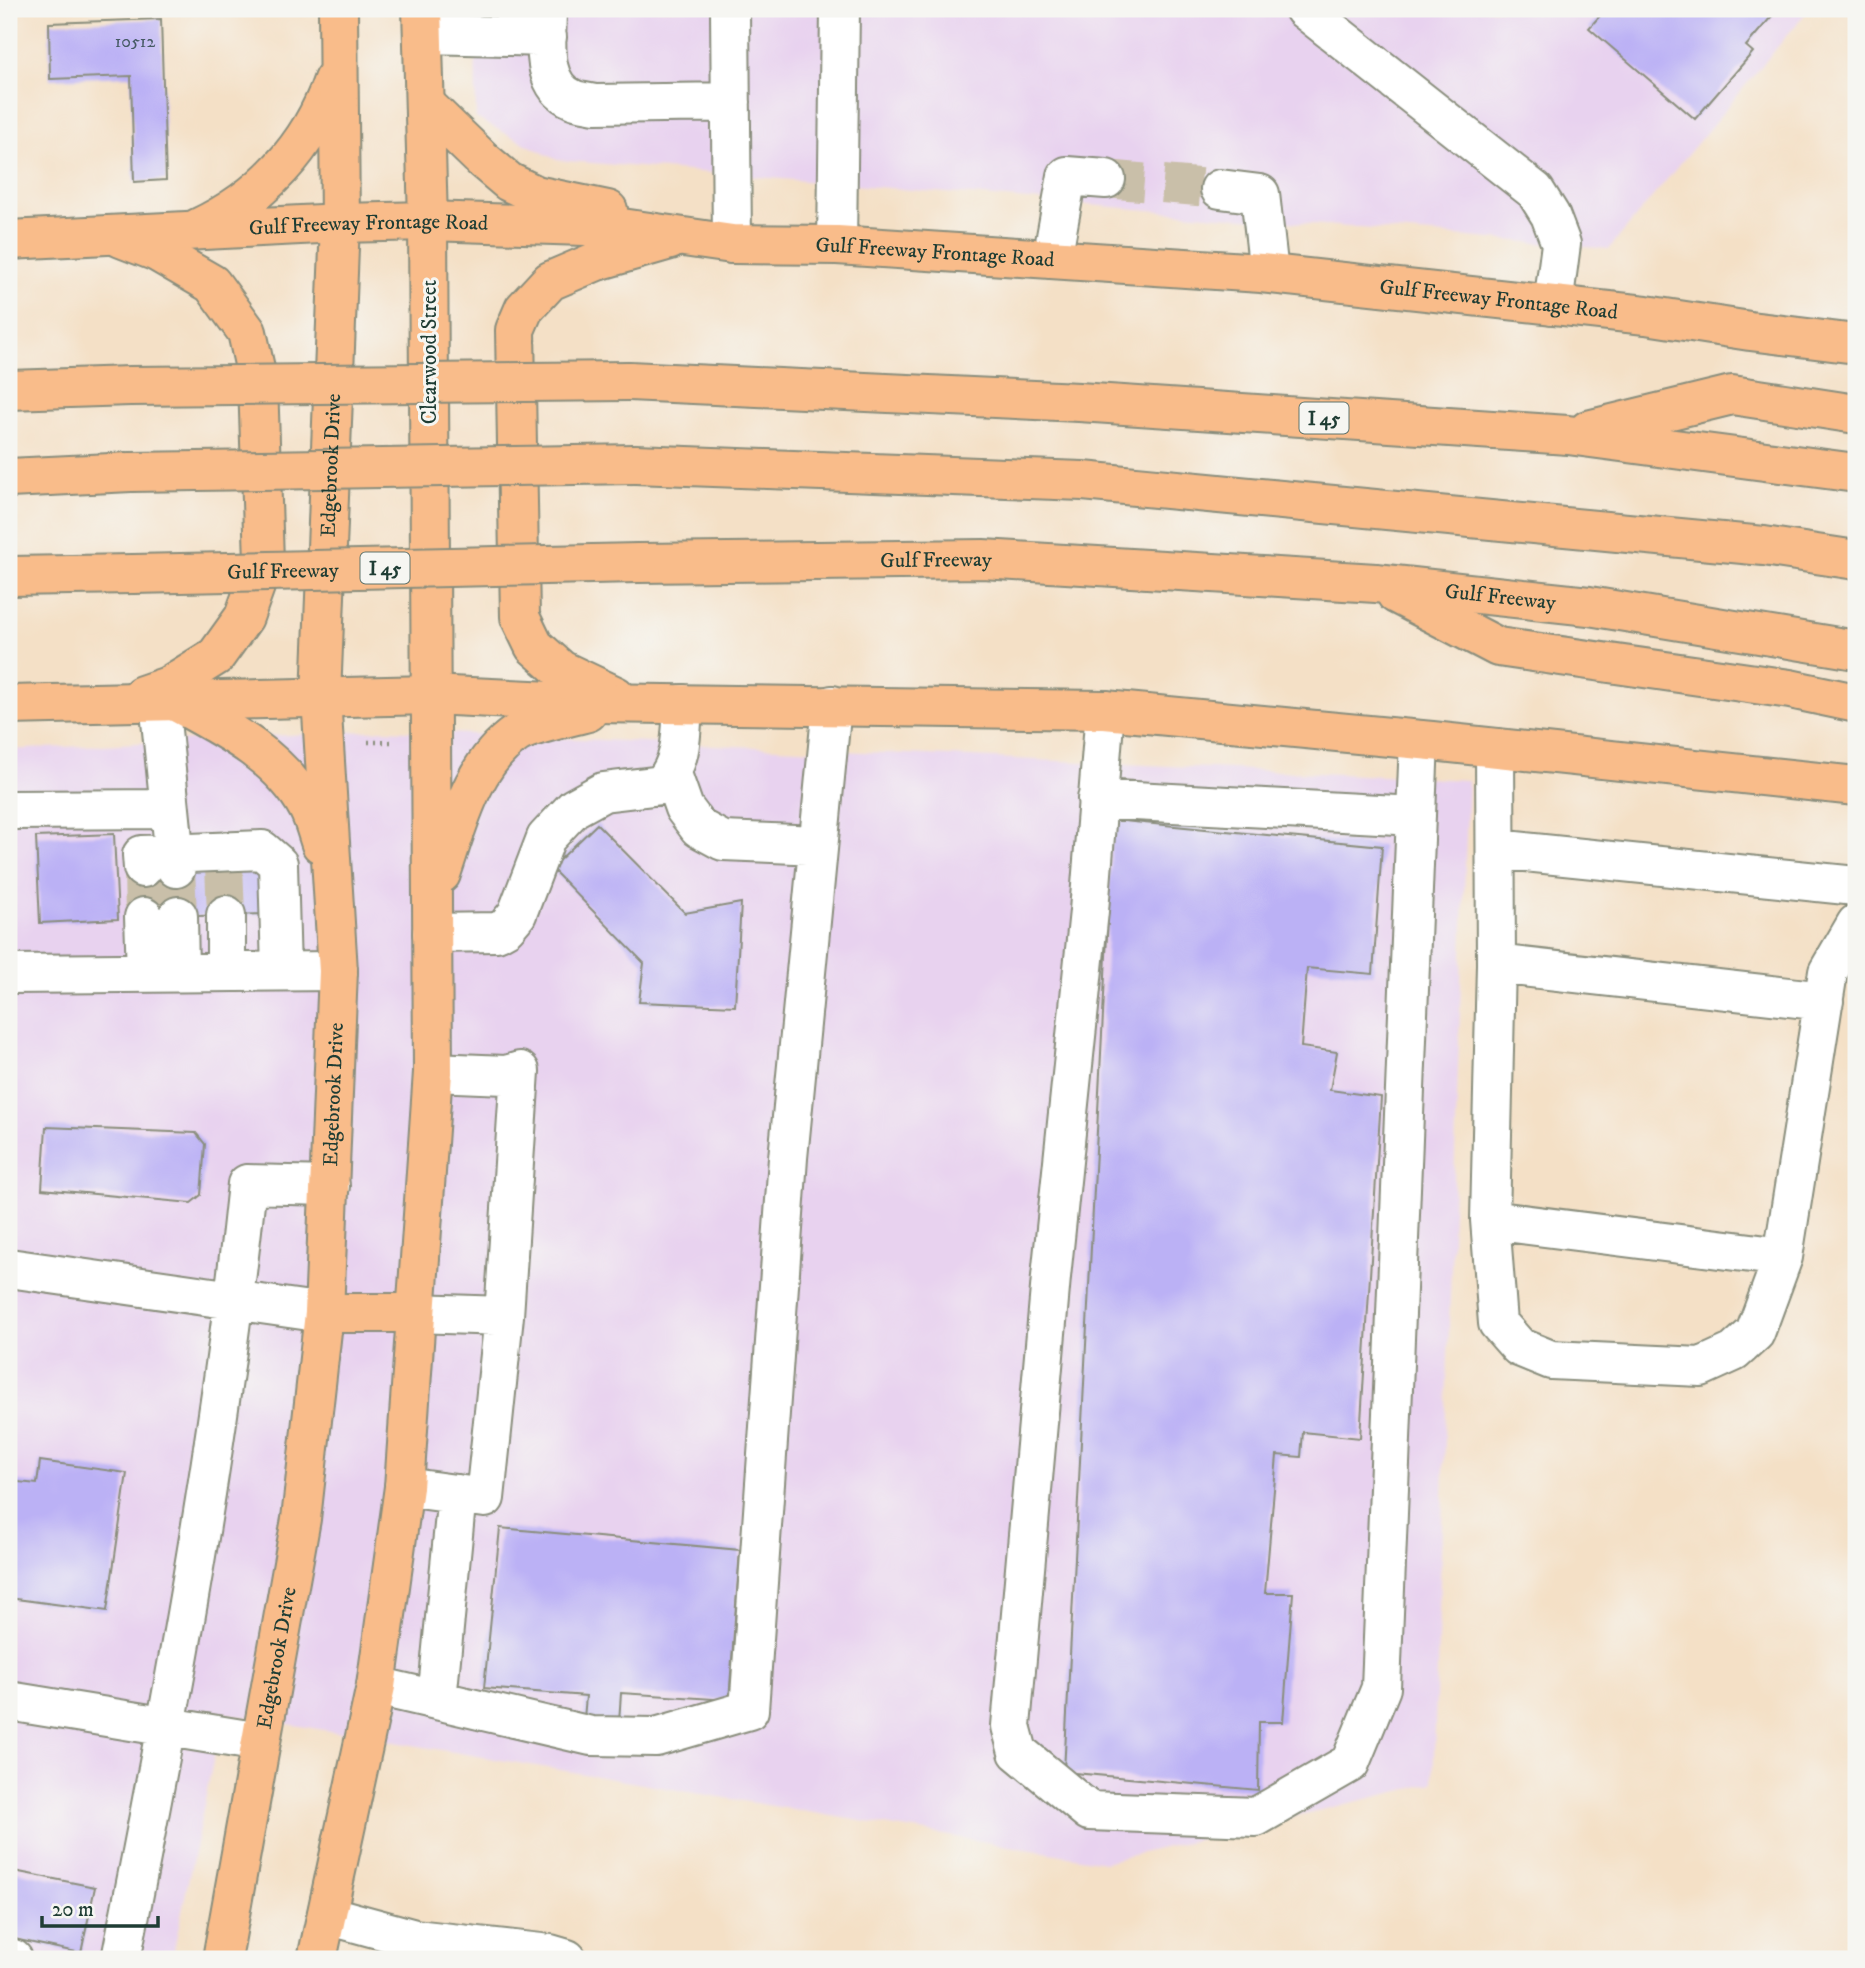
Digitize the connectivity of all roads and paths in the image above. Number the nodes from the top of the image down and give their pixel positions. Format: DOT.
graph roads {
  1 [pos="338,9"];
  2 [pos="730,9"];
  3 [pos="840,9"];
  4 [pos="1304,9"];
  5 [pos="423,22"];
  6 [pos="547,23"];
  7 [pos="337,68"];
  8 [pos="731,102"];
  9 [pos="425,104"];
  10 [pos="1106,179"];
  11 [pos="1220,189"];
  12 [pos="428,221"];
  13 [pos="340,223"];
  14 [pos="194,230"];
  15 [pos="111,235"];
  16 [pos="682,237"];
  17 [pos="9,240"];
  18 [pos="732,244"];
  19 [pos="837,245"];
  20 [pos="1052,259"];
  21 [pos="1269,274"];
  22 [pos="1553,305"];
  23 [pos="1856,344"];
  24 [pos="9,390"];
  25 [pos="1856,414"];
  26 [pos="1568,435"];
  27 [pos="1856,473"];
  28 [pos="9,478"];
  29 [pos="1856,560"];
  30 [pos="9,576"];
  31 [pos="1376,583"];
  32 [pos="1856,650"];
  33 [pos="430,695"];
  34 [pos="321,697"];
  35 [pos="152,701"];
  36 [pos="630,703"];
  37 [pos="1856,703"];
  38 [pos="683,704"];
  39 [pos="9,705"];
  40 [pos="832,705"];
  41 [pos="1105,710"];
  42 [pos="1419,740"];
  43 [pos="393,741"];
  44 [pos="368,742"];
  45 [pos="1495,748"];
  46 [pos="672,774"];
  47 [pos="1856,786"];
  48 [pos="1097,799"];
  49 [pos="168,809"];
  50 [pos="9,810"];
  51 [pos="1416,816"];
  52 [pos="818,845"];
  53 [pos="1496,849"];
  54 [pos="332,875"];
  55 [pos="1856,886"];
  56 [pos="226,915"];
  57 [pos="161,917"];
  58 [pos="432,918"];
  59 [pos="1856,924"];
  60 [pos="1496,964"];
  61 [pos="226,970"];
  62 [pos="162,971"];
  63 [pos="281,971"];
  64 [pos="338,971"];
  65 [pos="9,974"];
  66 [pos="1824,1001"];
  67 [pos="433,1072"];
  68 [pos="330,1186"];
  69 [pos="1490,1220"];
  70 [pos="1783,1257"];
  71 [pos="9,1268"];
  72 [pos="235,1301"];
  73 [pos="324,1313"];
  74 [pos="415,1313"];
  75 [pos="504,1316"];
  76 [pos="404,1487"];
  77 [pos="457,1494"];
  78 [pos="376,1686"];
  79 [pos="9,1700"];
  80 [pos="437,1700"];
  81 [pos="168,1727"];
  82 [pos="260,1742"];
  83 [pos="327,1915"];
  84 [pos="121,1959"];
  85 [pos="222,1959"];
  86 [pos="317,1959"];
  87 [pos="567,1959"];
  1 -- 7 [label="main road"];
  2 -- 8 [label="lane"];
  3 -- 19 [label="lane"];
  4 -- 22 [label="lane"];
  5 -- 6 [label="lane"];
  5 -- 9 [label="main road, Clearwood Street"];
  6 -- 8 [label="lane"];
  7 -- 13 [label="main road"];
  7 -- 14 [label="main road"];
  8 -- 18 [label="lane"];
  9 -- 12 [label="main road, Clearwood Street"];
  9 -- 16 [label="main road"];
  10 -- 20 [label="lane"];
  11 -- 21 [label="lane"];
  12 -- 13 [label="main road, Gulf Freeway Frontage Road"];
  12 -- 16 [label="main road, Gulf Freeway Frontage Road"];
  12 -- 33 [label="main road, Clearwood Street"];
  13 -- 14 [label="main road, Gulf Freeway Frontage Road"];
  13 -- 34 [label="main road, Edgebrook Drive"];
  14 -- 15 [label="main road, Gulf Freeway Frontage Road"];
  15 -- 17 [label="main road, Gulf Freeway Frontage Road"];
  15 -- 35 [label="main road"];
  16 -- 18 [label="main road, Gulf Freeway Frontage Road"];
  16 -- 36 [label="main road"];
  18 -- 19 [label="main road, Gulf Freeway Frontage Road"];
  19 -- 20 [label="main road, Gulf Freeway Frontage Road"];
  20 -- 21 [label="main road, Gulf Freeway Frontage Road"];
  21 -- 22 [label="main road, Gulf Freeway Frontage Road"];
  22 -- 23 [label="main road, Gulf Freeway Frontage Road"];
  24 -- 26 [label="main road, I 45, bridge"];
  25 -- 26 [label="main road"];
  26 -- 27 [label="main road, I 45"];
  28 -- 29 [label="main road, bridge"];
  30 -- 31 [label="main road, Gulf Freeway / I 45, bridge"];
  31 -- 32 [label="main road, Gulf Freeway / I 45"];
  31 -- 37 [label="main road"];
  33 -- 34 [label="main road"];
  33 -- 36 [label="main road"];
  33 -- 58 [label="main road"];
  34 -- 35 [label="main road"];
  34 -- 54 [label="main road, Edgebrook Drive"];
  35 -- 39 [label="main road"];
  35 -- 49 [label="lane"];
  35 -- 54 [label="main road"];
  36 -- 38 [label="main road"];
  36 -- 58 [label="main road"];
  38 -- 40 [label="main road"];
  38 -- 46 [label="lane"];
  40 -- 41 [label="main road"];
  40 -- 52 [label="lane"];
  41 -- 42 [label="main road"];
  41 -- 48 [label="lane"];
  42 -- 45 [label="main road"];
  42 -- 51 [label="lane"];
  43 -- 44 [label="path"];
  45 -- 47 [label="main road"];
  45 -- 53 [label="lane"];
  46 -- 52 [label="lane"];
  46 -- 58 [label="lane"];
  48 -- 51 [label="lane"];
  48 -- 51 [label="lane"];
  49 -- 50 [label="lane"];
  49 -- 63 [label="lane"];
  52 -- 80 [label="lane"];
  53 -- 55 [label="lane"];
  53 -- 60 [label="lane"];
  54 -- 64 [label="main road, Edgebrook Drive"];
  56 -- 61 [label="lane"];
  57 -- 62 [label="lane"];
  58 -- 67 [label="main road"];
  59 -- 66 [label="lane"];
  60 -- 66 [label="lane"];
  60 -- 69 [label="lane"];
  61 -- 62 [label="lane"];
  61 -- 63 [label="lane"];
  62 -- 65 [label="lane"];
  63 -- 64 [label="lane"];
  64 -- 68 [label="main road, Edgebrook Drive"];
  66 -- 70 [label="lane"];
  67 -- 74 [label="main road"];
  67 -- 75 [label="lane"];
  68 -- 72 [label="lane"];
  68 -- 73 [label="main road, Edgebrook Drive"];
  69 -- 70 [label="lane"];
  69 -- 70 [label="lane"];
  71 -- 72 [label="lane"];
  72 -- 73 [label="lane"];
  72 -- 81 [label="lane"];
  73 -- 74 [label="main road"];
  73 -- 82 [label="main road, Edgebrook Drive"];
  74 -- 75 [label="lane"];
  74 -- 76 [label="main road"];
  75 -- 77 [label="lane"];
  76 -- 77 [label="lane"];
  76 -- 78 [label="main road"];
  77 -- 80 [label="lane"];
  78 -- 80 [label="lane"];
  78 -- 83 [label="main road"];
  79 -- 81 [label="lane"];
  81 -- 82 [label="lane"];
  81 -- 84 [label="lane"];
  82 -- 85 [label="main road, Edgebrook Drive"];
  83 -- 86 [label="main road"];
  83 -- 87 [label="lane"];
}
